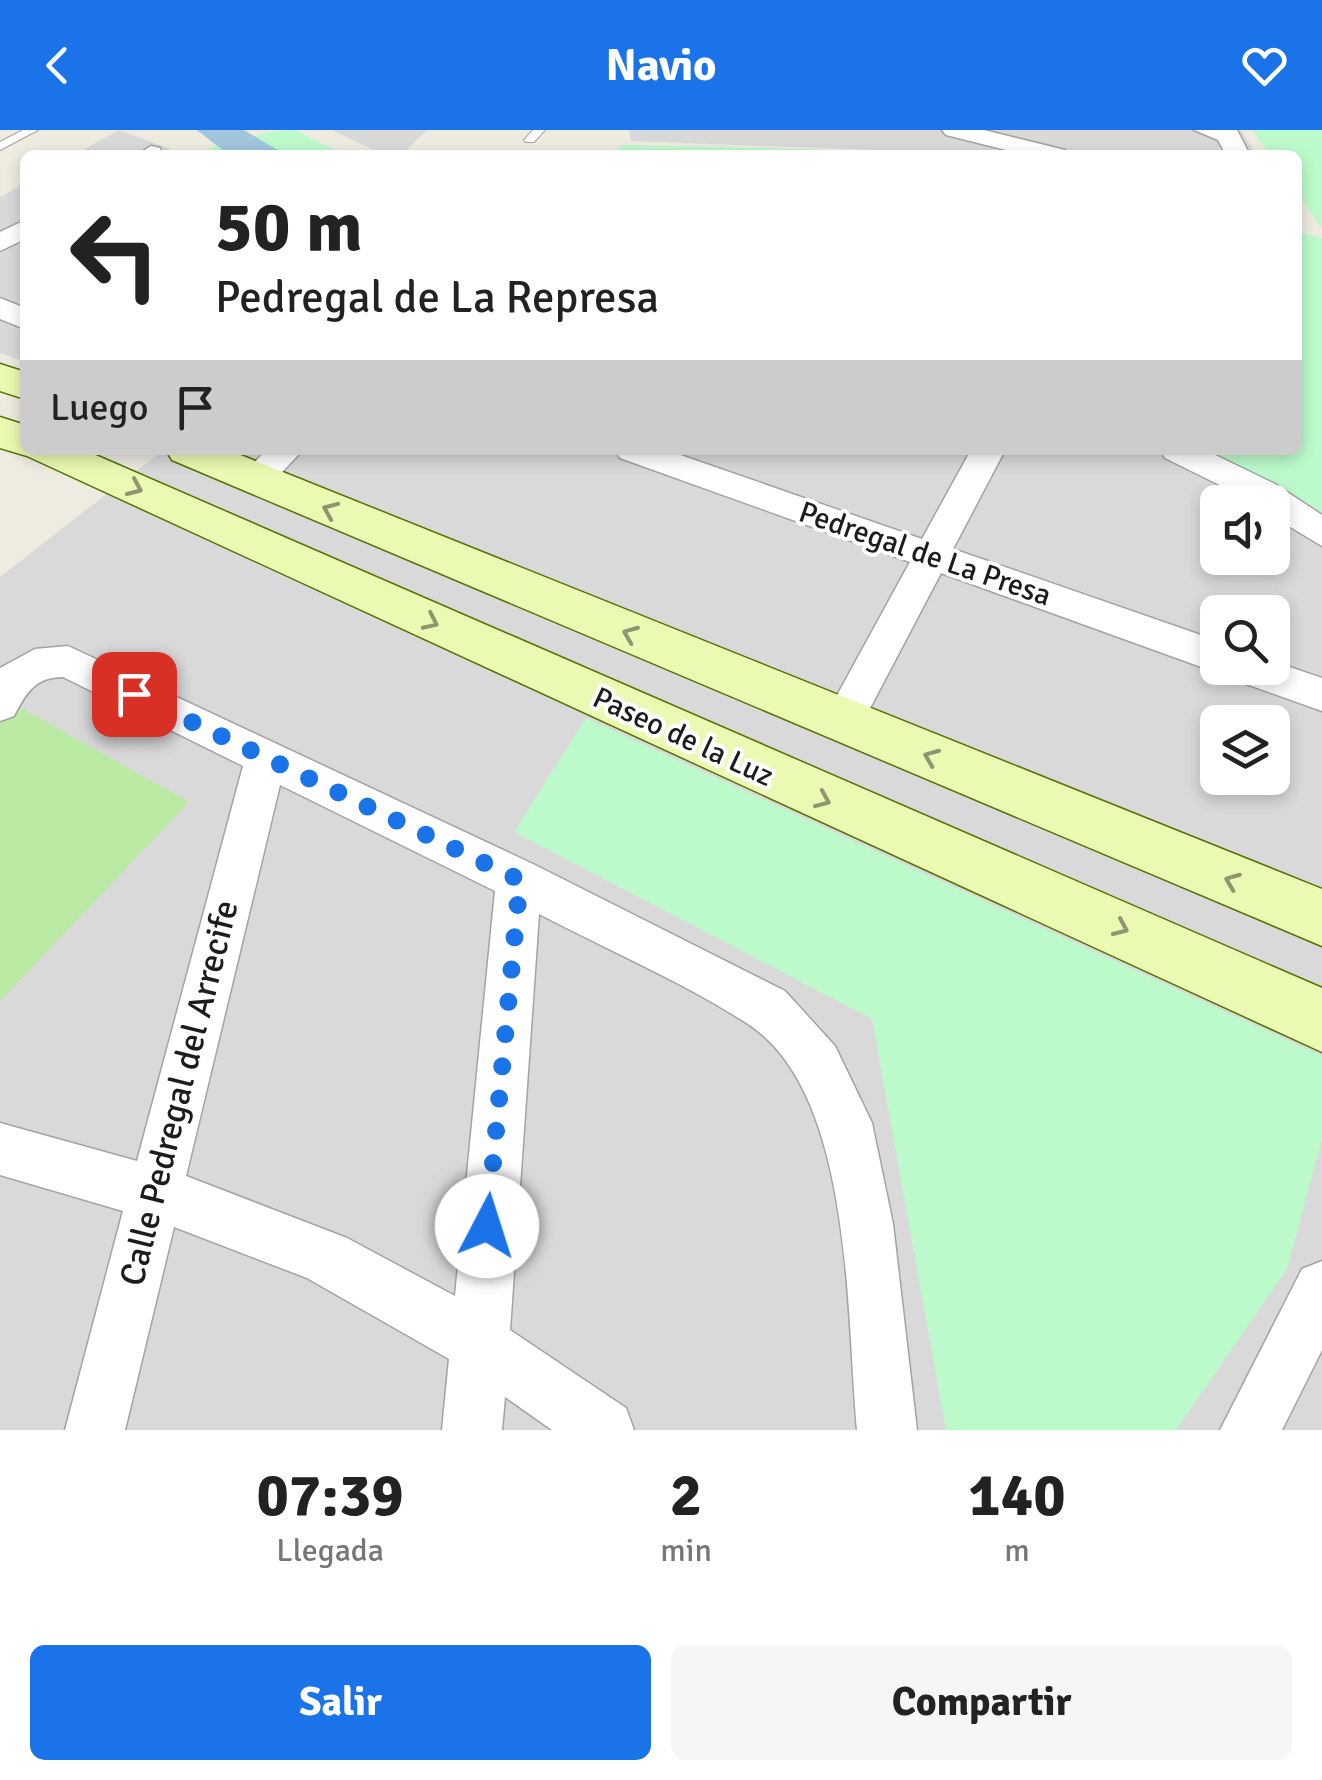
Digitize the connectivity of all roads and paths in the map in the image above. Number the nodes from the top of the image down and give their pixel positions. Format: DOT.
graph roads {
  1 [pos="32,130"];
  2 [pos="954,130"];
  3 [pos="1206,130"];
  4 [pos="0,147"];
  5 [pos="1036,150"];
  6 [pos="1235,150"];
  7 [pos="56,455"];
  8 [pos="218,455"];
  9 [pos="646,455"];
  10 [pos="985,455"];
  11 [pos="1187,455"];
  12 [pos="271,464"];
  13 [pos="1322,532"];
  14 [pos="934,556"];
  15 [pos="1200,651"];
  16 [pos="1290,684"];
  17 [pos="1322,695"];
  18 [pos="0,704"];
  19 [pos="843,721"];
  20 [pos="266,757"];
  21 [pos="520,880"];
  22 [pos="1322,918"];
  23 [pos="1322,1020"];
  24 [pos="0,1149"];
  25 [pos="152,1193"];
  26 [pos="1322,1289"];
  27 [pos="476,1340"];
  28 [pos="95,1430"];
  29 [pos="472,1430"];
  30 [pos="604,1430"];
  31 [pos="887,1430"];
  32 [pos="1250,1430"];
  1 -- 4 [label="lane"];
  2 -- 5 [label="street"];
  3 -- 6 [label="street"];
  7 -- 23 [label="street, Paseo de la Luz, one-way"];
  8 -- 12 [label="street"];
  9 -- 14 [label="street, Pedregal de La Presa"];
  10 -- 14 [label="street"];
  11 -- 13 [label="street"];
  19 -- 12 [label="street, one-way"];
  14 -- 15 [label="street, Pedregal de La Presa"];
  14 -- 19 [label="street"];
  16 -- 17 [label="street"];
  18 -- 20 [label="street"];
  22 -- 19 [label="street, one-way"];
  20 -- 21 [label="street"];
  20 -- 25 [label="street, Calle Pedregal del Arrecife"];
  21 -- 27 [label="street"];
  21 -- 31 [label="street"];
  24 -- 25 [label="street"];
  25 -- 27 [label="street"];
  25 -- 28 [label="street, Calle Pedregal del Arrecife"];
  26 -- 32 [label="street"];
  27 -- 29 [label="street"];
  27 -- 30 [label="street"];
}
